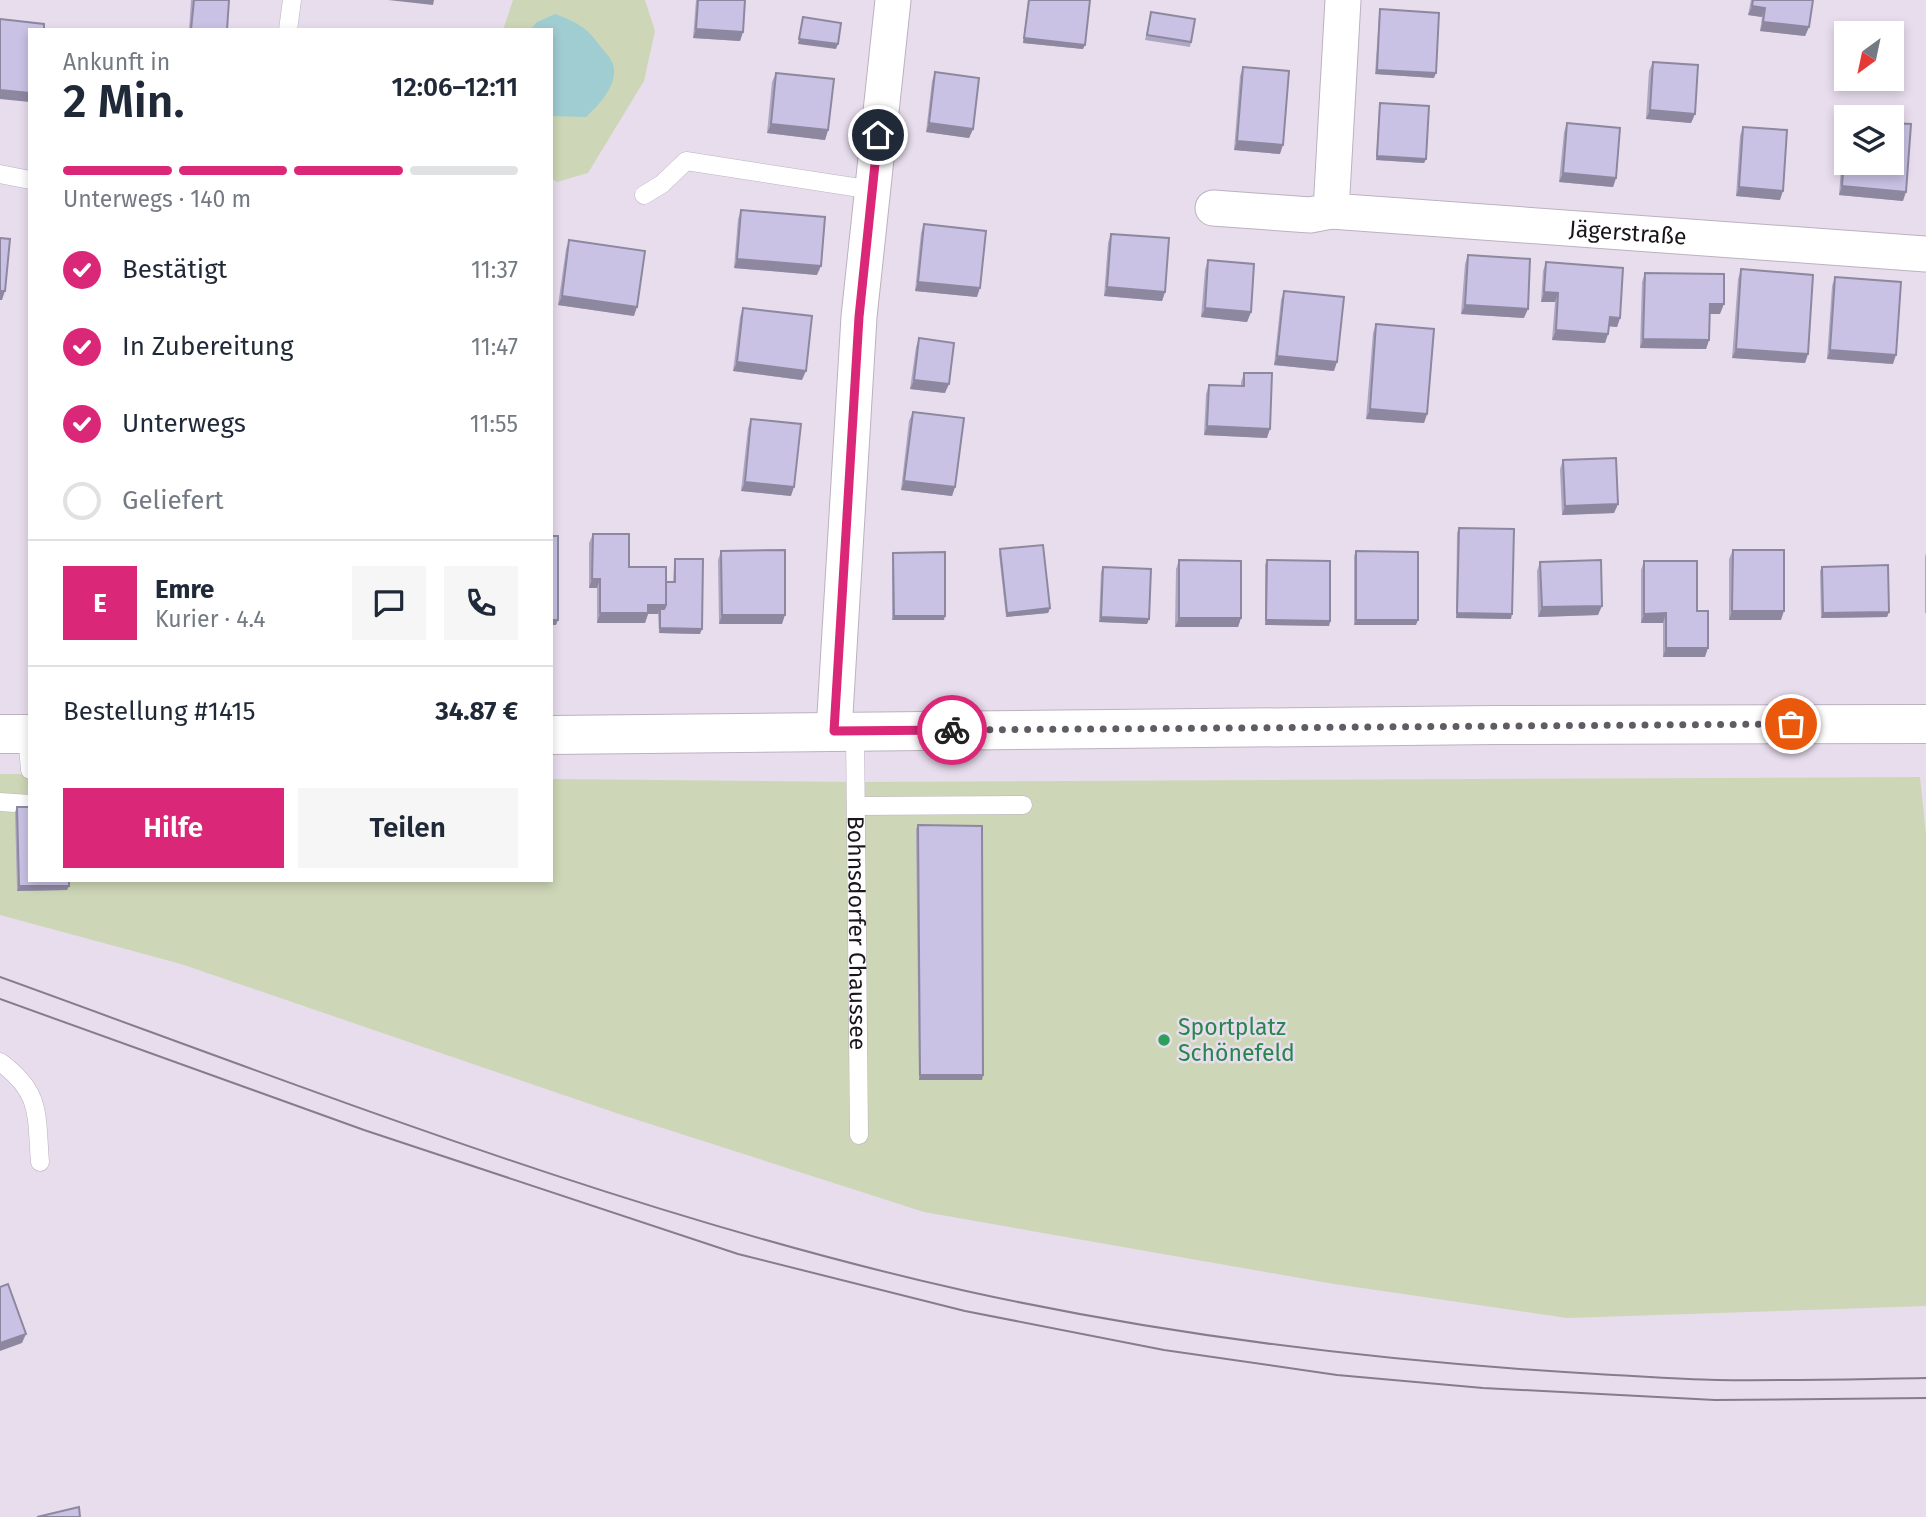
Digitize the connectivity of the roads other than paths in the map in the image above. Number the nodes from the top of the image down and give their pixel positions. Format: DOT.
graph roads {
  1 [pos="292,0"];
  2 [pos="893,0"];
  3 [pos="1343,0"];
  4 [pos="288,28"];
  5 [pos="0,174"];
  6 [pos="28,180"];
  7 [pos="873,190"];
  8 [pos="644,195"];
  9 [pos="1213,208"];
  10 [pos="1331,211"];
  11 [pos="1926,254"];
  12 [pos="1926,724"];
  13 [pos="845,730"];
  14 [pos="553,735"];
  15 [pos="0,802"];
  16 [pos="28,804"];
  17 [pos="1023,805"];
  18 [pos="856,806"];
  19 [pos="0,1062"];
  20 [pos="859,1135"];
  21 [pos="40,1162"];
  1 -- 4 [label="lane"];
  2 -- 7 [label="street"];
  3 -- 10 [label="street"];
  5 -- 6 [label="lane"];
  7 -- 8 [label="lane"];
  7 -- 13 [label="street"];
  9 -- 10 [label="street, Jägerstraße"];
  10 -- 11 [label="street, Jägerstraße"];
  12 -- 13 [label="street"];
  13 -- 14 [label="street"];
  13 -- 18 [label="lane, Bohnsdorfer Chaussee"];
  15 -- 16 [label="lane"];
  17 -- 18 [label="lane"];
  18 -- 20 [label="lane, Bohnsdorfer Chaussee"];
  19 -- 21 [label="lane"];
}
